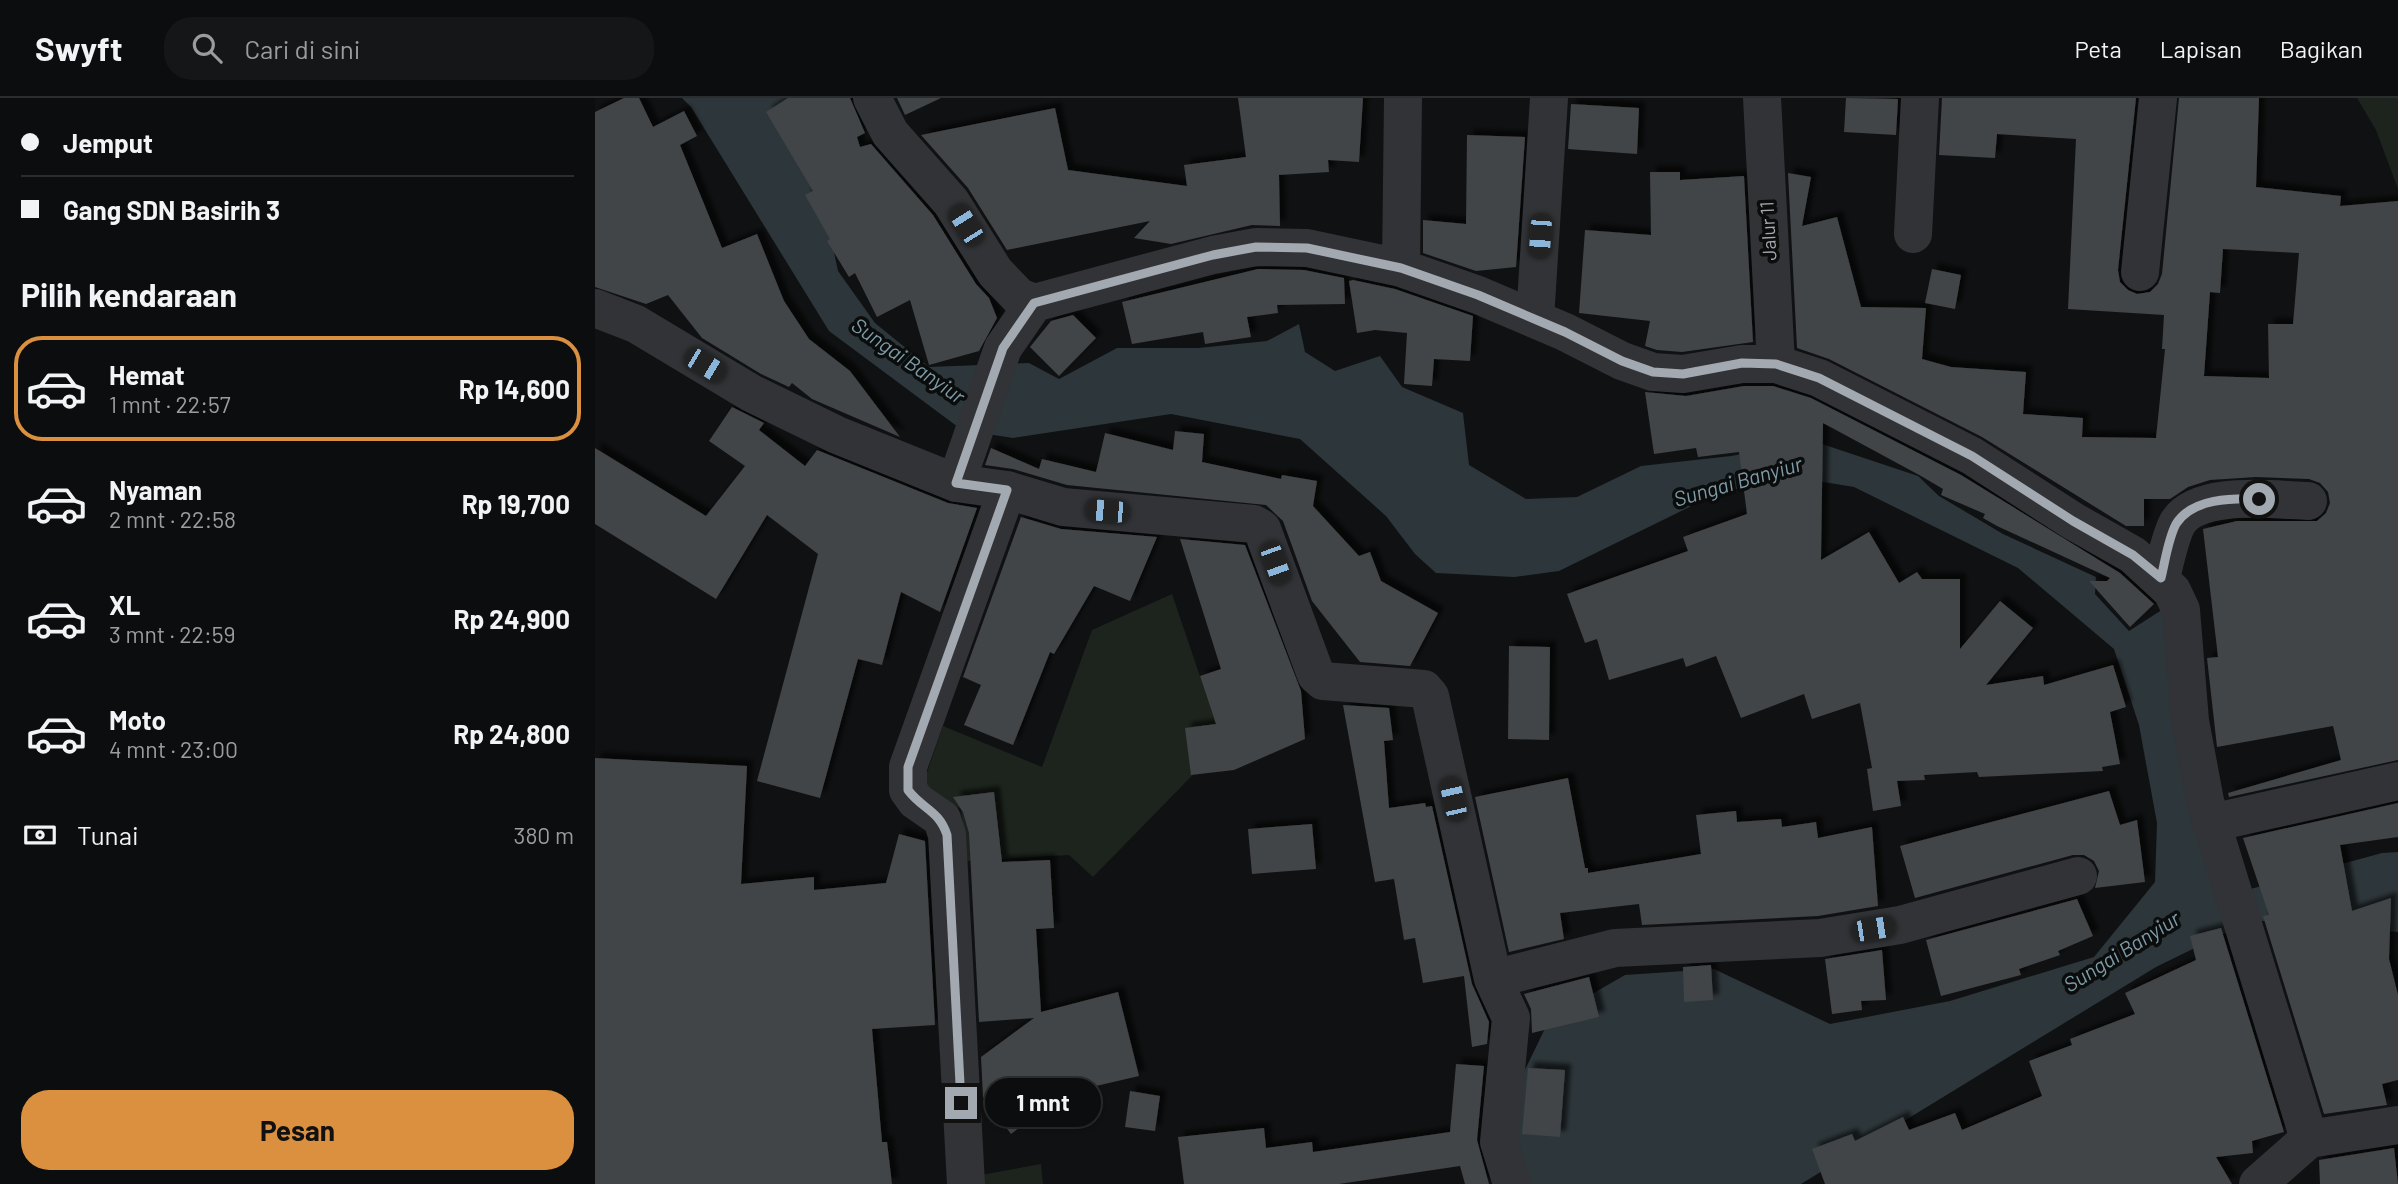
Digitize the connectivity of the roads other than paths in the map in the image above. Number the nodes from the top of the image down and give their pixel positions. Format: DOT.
graph roads {
  1 [pos="872,98"];
  2 [pos="1403,98"];
  3 [pos="1549,98"];
  4 [pos="1762,98"];
  5 [pos="1920,98"];
  6 [pos="2158,98"];
  7 [pos="1913,234"];
  8 [pos="1401,268"];
  9 [pos="2140,272"];
  10 [pos="1034,303"];
  11 [pos="595,308"];
  12 [pos="1535,319"];
  13 [pos="1776,364"];
  14 [pos="957,479"];
  15 [pos="1007,490"];
  16 [pos="2308,501"];
  17 [pos="2161,578"];
  18 [pos="2398,781"];
  19 [pos="2217,838"];
  20 [pos="2078,876"];
  21 [pos="1493,979"];
  22 [pos="2398,1125"];
  23 [pos="2309,1139"];
  24 [pos="965,1184"];
  25 [pos="1512,1184"];
  26 [pos="2258,1184"];
  1 -- 10 [label="street"];
  2 -- 8 [label="street"];
  3 -- 12 [label="street"];
  4 -- 13 [label="street, Jalur 11"];
  5 -- 7 [label="street"];
  6 -- 9 [label="street"];
  8 -- 10 [label="street"];
  8 -- 12 [label="street"];
  10 -- 14 [label="street"];
  11 -- 14 [label="street"];
  12 -- 13 [label="street"];
  13 -- 17 [label="street"];
  14 -- 15 [label="street"];
  15 -- 21 [label="street"];
  15 -- 24 [label="street"];
  16 -- 17 [label="street"];
  17 -- 19 [label="street"];
  18 -- 19 [label="street"];
  19 -- 23 [label="street"];
  20 -- 21 [label="street"];
  21 -- 25 [label="street"];
  22 -- 23 [label="street"];
  23 -- 26 [label="street"];
}
